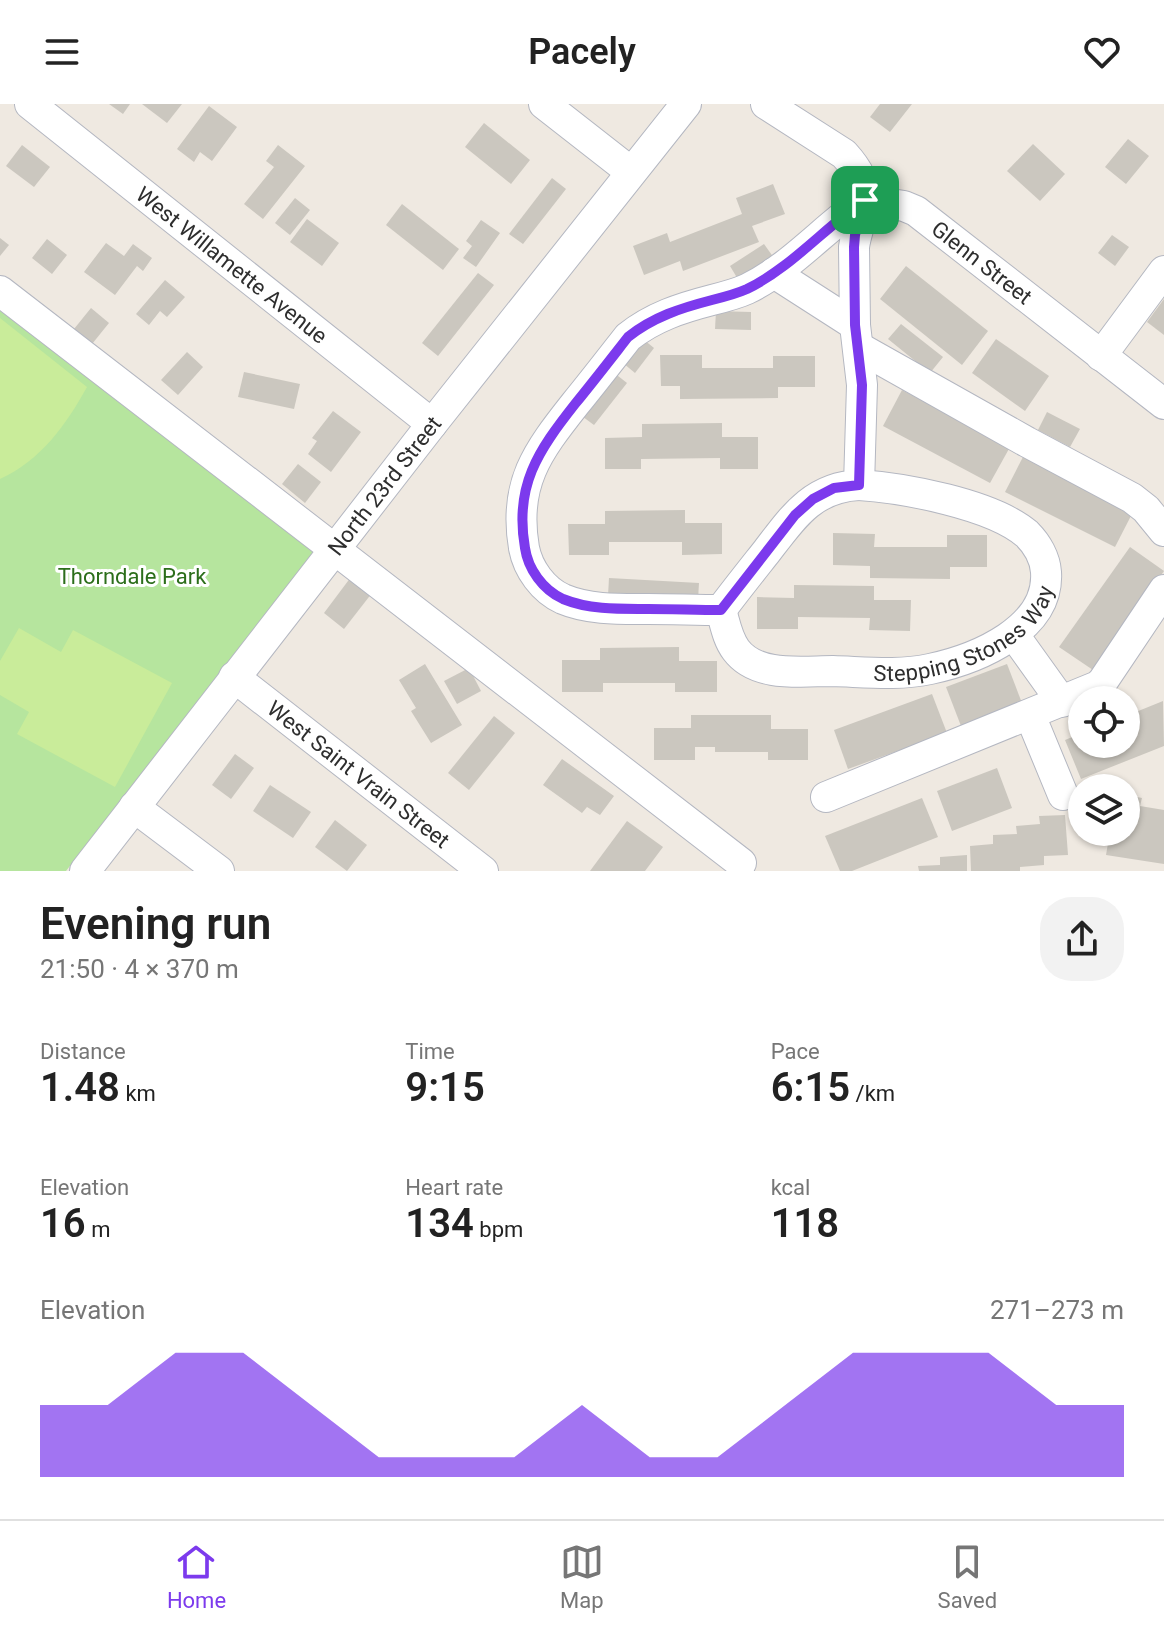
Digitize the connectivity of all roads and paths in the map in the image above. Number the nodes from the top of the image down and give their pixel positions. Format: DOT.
graph roads {
  1 [pos="30,104"];
  2 [pos="544,104"];
  3 [pos="686,104"];
  4 [pos="766,104"];
  5 [pos="631,172"];
  6 [pos="865,200"];
  7 [pos="1164,271"];
  8 [pos="774,273"];
  9 [pos="0,291"];
  10 [pos="856,336"];
  11 [pos="1101,356"];
  12 [pos="1164,404"];
  13 [pos="432,424"];
  14 [pos="859,485"];
  15 [pos="1164,531"];
  16 [pos="334,550"];
  17 [pos="1164,590"];
  18 [pos="721,610"];
  19 [pos="1014,635"];
  20 [pos="234,677"];
  21 [pos="1062,702"];
  22 [pos="1030,715"];
  23 [pos="1063,795"];
  24 [pos="826,797"];
  25 [pos="134,807"];
  26 [pos="741,863"];
  27 [pos="85,871"];
  28 [pos="219,871"];
  29 [pos="483,871"];
  1 -- 13 [label="street, West Willamette Avenue"];
  2 -- 5 [label="street"];
  3 -- 5 [label="street, North 23rd Street"];
  4 -- 6 [label="street"];
  5 -- 13 [label="street, North 23rd Street"];
  6 -- 8 [label="street"];
  6 -- 10 [label="street"];
  6 -- 11 [label="street, Glenn Street"];
  7 -- 11 [label="street"];
  8 -- 10 [label="street"];
  8 -- 18 [label="street"];
  9 -- 16 [label="street"];
  10 -- 14 [label="street"];
  10 -- 15 [label="street"];
  11 -- 12 [label="street, Glenn Street"];
  13 -- 16 [label="street, North 23rd Street"];
  14 -- 18 [label="street, Stepping Stones Way"];
  14 -- 19 [label="street, Stepping Stones Way"];
  16 -- 20 [label="street, North 23rd Street"];
  16 -- 26 [label="street"];
  17 -- 21 [label="street"];
  18 -- 19 [label="street, Stepping Stones Way"];
  19 -- 21 [label="street"];
  20 -- 25 [label="street, North 23rd Street"];
  20 -- 29 [label="street, West Saint Vrain Street"];
  21 -- 22 [label="street"];
  22 -- 23 [label="street"];
  22 -- 24 [label="street"];
  25 -- 27 [label="street, North 23rd Street"];
  25 -- 28 [label="street"];
}
